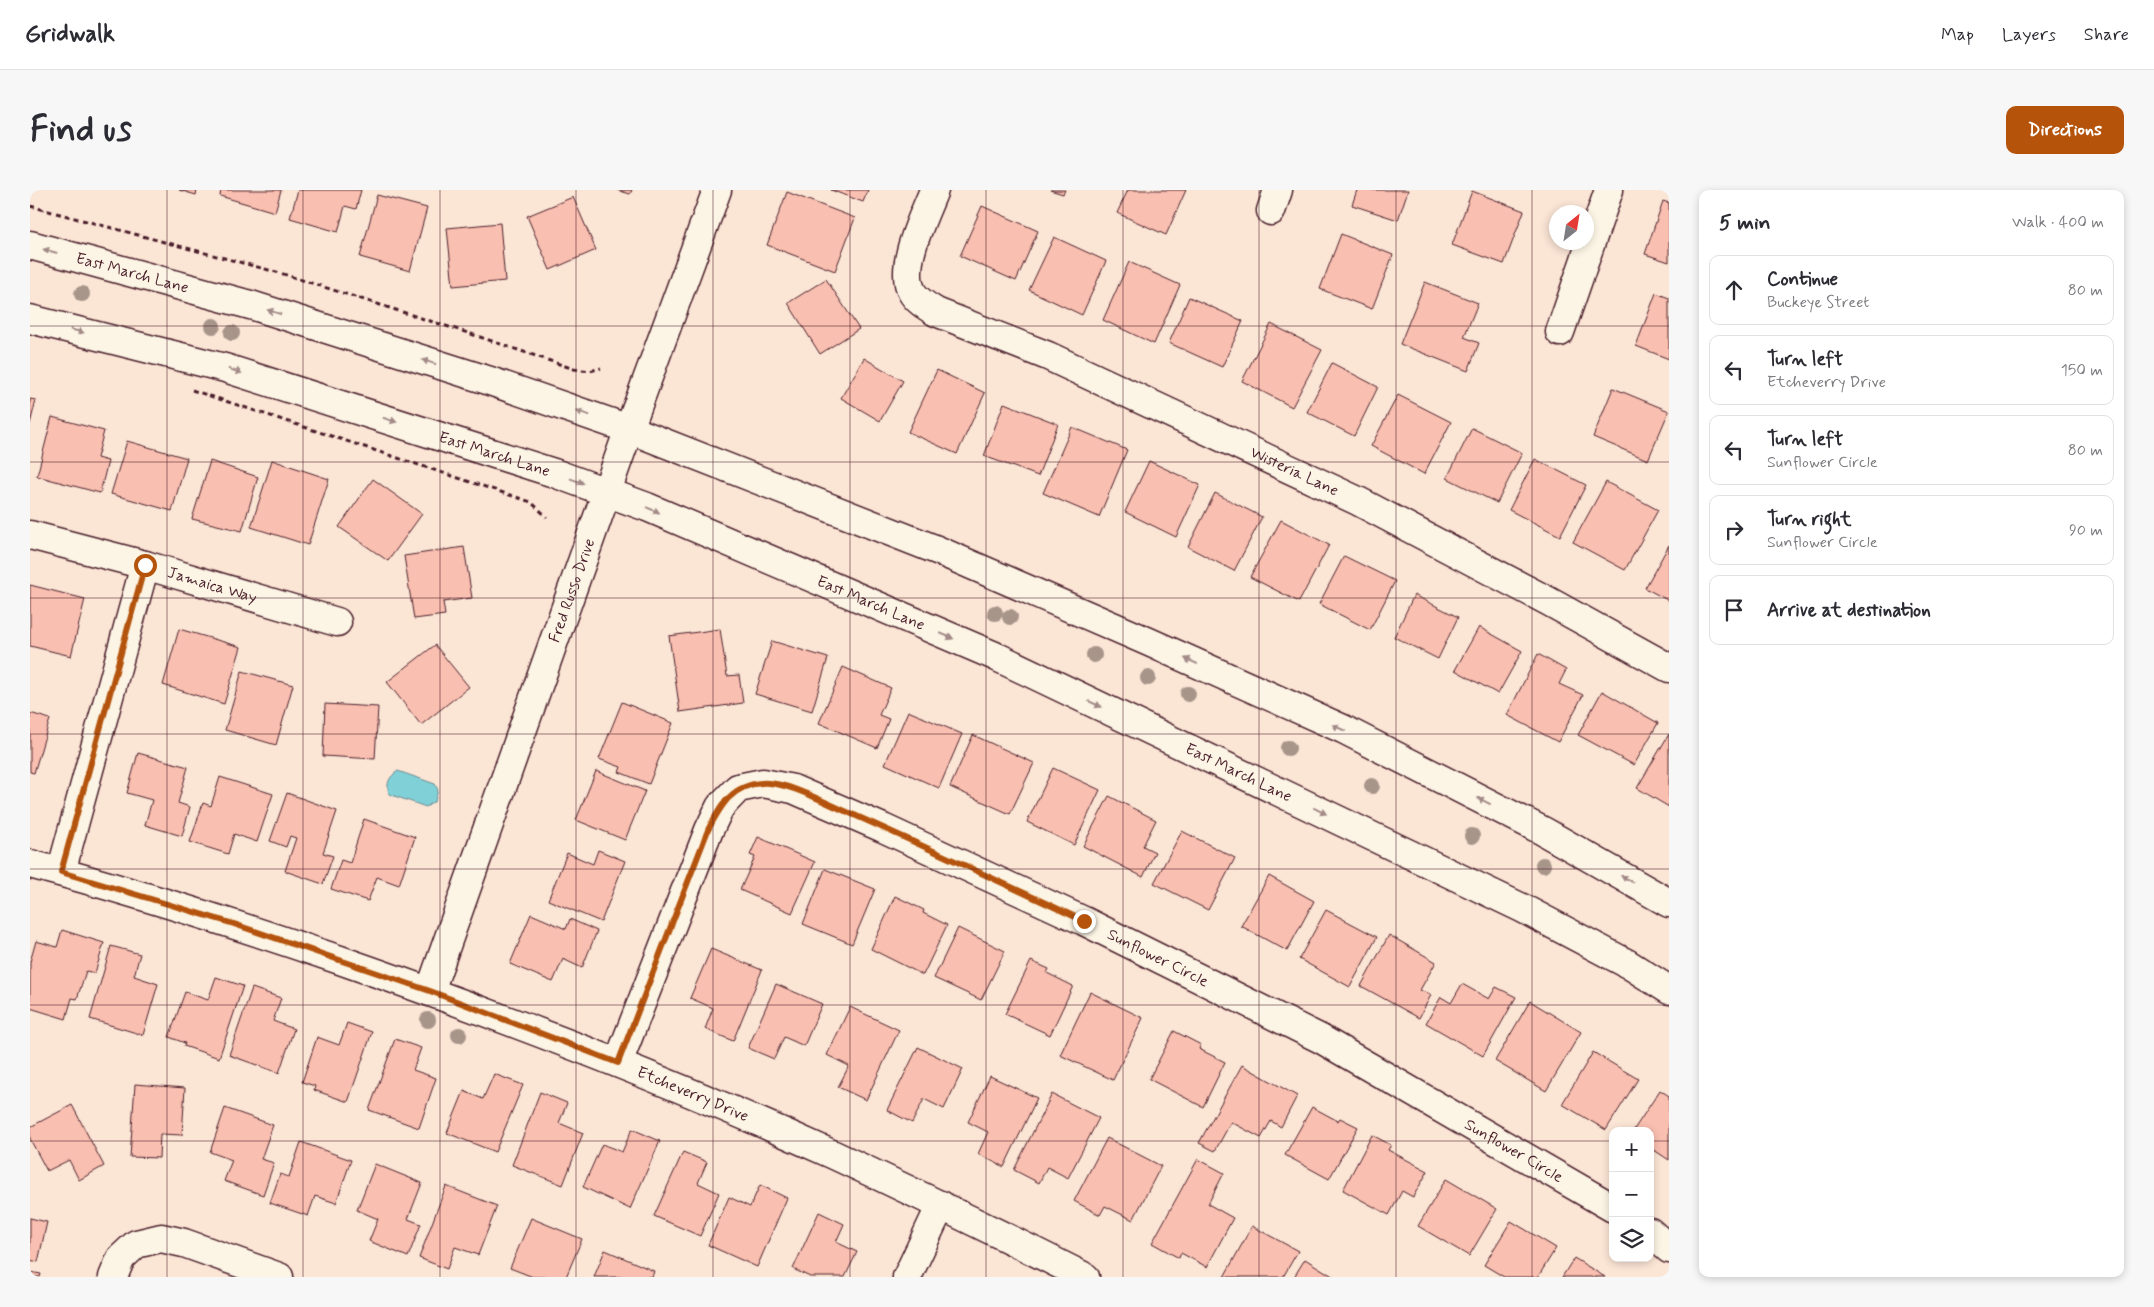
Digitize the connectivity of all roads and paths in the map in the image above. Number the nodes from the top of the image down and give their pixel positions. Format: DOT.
graph roads {
  1 [pos="717,190"];
  2 [pos="934,190"];
  3 [pos="1609,190"];
  4 [pos="30,206"];
  5 [pos="30,245"];
  6 [pos="30,319"];
  7 [pos="1560,332"];
  8 [pos="601,368"];
  9 [pos="185,388"];
  10 [pos="629,429"];
  11 [pos="607,492"];
  12 [pos="547,517"];
  13 [pos="30,535"];
  14 [pos="145,565"];
  15 [pos="337,622"];
  16 [pos="1669,668"];
  17 [pos="30,864"];
  18 [pos="61,872"];
  19 [pos="1669,903"];
  20 [pos="1669,990"];
  21 [pos="430,991"];
  22 [pos="618,1063"];
  23 [pos="941,1205"];
  24 [pos="1609,1206"];
  25 [pos="1654,1236"];
  26 [pos="1669,1249"];
  27 [pos="113,1277"];
  28 [pos="278,1277"];
  29 [pos="907,1277"];
  30 [pos="1085,1277"];
  1 -- 10 [label="street, Fred Russo Drive"];
  2 -- 16 [label="street, Wisteria Lane"];
  3 -- 7 [label="street"];
  4 -- 8 [label="path"];
  10 -- 5 [label="street, East March Lane, one-way"];
  6 -- 11 [label="street, East March Lane, one-way"];
  9 -- 12 [label="path"];
  10 -- 11 [label="street, Fred Russo Drive"];
  19 -- 10 [label="street, East March Lane, one-way"];
  11 -- 20 [label="street, East March Lane, one-way"];
  11 -- 21 [label="street, Fred Russo Drive"];
  13 -- 14 [label="street, Jamaica Way"];
  14 -- 15 [label="street, Jamaica Way"];
  14 -- 18 [label="street"];
  17 -- 18 [label="street, Etcheverry Drive"];
  18 -- 21 [label="street, Etcheverry Drive"];
  21 -- 22 [label="street, Etcheverry Drive"];
  22 -- 23 [label="street, Etcheverry Drive"];
  22 -- 24 [label="street, Sunflower Circle"];
  23 -- 29 [label="street"];
  23 -- 30 [label="street, Etcheverry Drive"];
  25 -- 26 [label="street"];
  27 -- 28 [label="street"];
}
